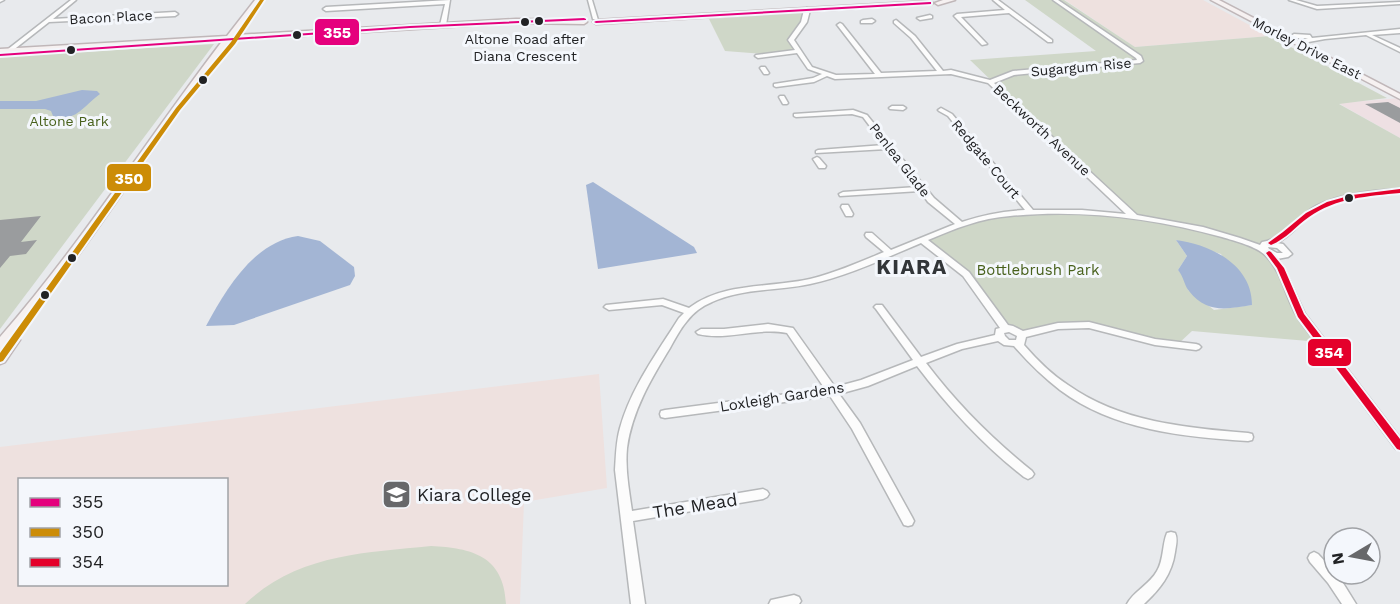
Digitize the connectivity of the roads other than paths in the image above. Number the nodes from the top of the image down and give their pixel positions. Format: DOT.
graph roads {
  1 [pos="74,0"];
  2 [pos="260,0"];
  3 [pos="590,0"];
  4 [pos="952,0"];
  5 [pos="995,0"];
  6 [pos="1055,0"];
  7 [pos="1214,0"];
  8 [pos="1223,0"];
  9 [pos="1291,0"];
  10 [pos="447,1"];
  11 [pos="931,1"];
  12 [pos="1400,3"];
  13 [pos="326,9"];
  14 [pos="1010,11"];
  15 [pos="804,12"];
  16 [pos="175,14"];
  17 [pos="930,17"];
  18 [pos="920,18"];
  19 [pos="591,19"];
  20 [pos="47,21"];
  21 [pos="872,21"];
  22 [pos="863,22"];
  23 [pos="896,22"];
  24 [pos="443,25"];
  25 [pos="840,25"];
  26 [pos="1400,31"];
  27 [pos="1366,34"];
  28 [pos="1294,36"];
  29 [pos="1325,37"];
  30 [pos="232,39"];
  31 [pos="1050,41"];
  32 [pos="1303,41"];
  33 [pos="984,44"];
  34 [pos="1400,50"];
  35 [pos="798,51"];
  36 [pos="4,53"];
  37 [pos="758,56"];
  38 [pos="940,72"];
  39 [pos="825,75"];
  40 [pos="880,76"];
  41 [pos="990,82"];
  42 [pos="776,85"];
  43 [pos="1400,91"];
  44 [pos="1400,97"];
  45 [pos="892,108"];
  46 [pos="903,108"];
  47 [pos="941,110"];
  48 [pos="796,115"];
  49 [pos="889,147"];
  50 [pos="822,166"];
  51 [pos="922,189"];
  52 [pos="1400,191"];
  53 [pos="843,194"];
  54 [pos="1029,210"];
  55 [pos="1130,218"];
  56 [pos="961,225"];
  57 [pos="869,235"];
  58 [pos="1286,237"];
  59 [pos="922,240"];
  60 [pos="1267,248"];
  61 [pos="889,252"];
  62 [pos="1286,253"];
  63 [pos="1280,268"];
  64 [pos="44,294"];
  65 [pos="609,307"];
  66 [pos="879,307"];
  67 [pos="689,311"];
  68 [pos="701,332"];
  69 [pos="1002,332"];
  70 [pos="1019,339"];
  71 [pos="0,345"];
  72 [pos="1196,347"];
  73 [pos="0,359"];
  74 [pos="918,361"];
  75 [pos="832,392"];
  76 [pos="665,414"];
  77 [pos="1248,437"];
  78 [pos="1400,446"];
  79 [pos="1029,474"];
  80 [pos="763,494"];
  81 [pos="627,517"];
  82 [pos="908,521"];
  83 [pos="1171,537"];
  84 [pos="1314,558"];
  85 [pos="794,601"];
  86 [pos="638,604"];
  87 [pos="776,604"];
  88 [pos="1134,604"];
  89 [pos="1349,604"];
  1 -- 20 [label="street"];
  2 -- 30 [label="main road"];
  3 -- 19 [label="street"];
  4 -- 11 [label="main road"];
  5 -- 14 [label="street"];
  6 -- 41 [label="street, Sugargum Rise"];
  7 -- 44 [label="main road, Morley Drive East"];
  8 -- 28 [label="main road, Morley Drive East"];
  9 -- 12 [label="street"];
  10 -- 13 [label="street"];
  10 -- 24 [label="street"];
  11 -- 15 [label="main road"];
  14 -- 31 [label="street"];
  14 -- 33 [label="street"];
  15 -- 19 [label="main road"];
  15 -- 35 [label="street"];
  16 -- 20 [label="street, Bacon Place"];
  17 -- 18 [label="street"];
  19 -- 24 [label="main road"];
  20 -- 36 [label="street"];
  21 -- 22 [label="street"];
  23 -- 38 [label="street"];
  24 -- 30 [label="main road"];
  25 -- 40 [label="street"];
  26 -- 27 [label="street"];
  27 -- 29 [label="street"];
  27 -- 34 [label="street"];
  28 -- 29 [label="street"];
  28 -- 32 [label="main road, Morley Drive East"];
  29 -- 32 [label="street"];
  30 -- 36 [label="main road"];
  30 -- 64 [label="main road"];
  32 -- 43 [label="main road, Morley Drive East"];
  35 -- 37 [label="street"];
  35 -- 39 [label="street"];
  38 -- 40 [label="street, Beckworth Avenue"];
  38 -- 41 [label="street, Beckworth Avenue"];
  39 -- 40 [label="street, Beckworth Avenue"];
  39 -- 42 [label="street"];
  41 -- 55 [label="street, Beckworth Avenue"];
  45 -- 46 [label="street"];
  47 -- 54 [label="street, Redgate Court"];
  48 -- 49 [label="street, Penlea Glade"];
  49 -- 50 [label="street"];
  49 -- 51 [label="street, Penlea Glade"];
  51 -- 53 [label="street"];
  51 -- 56 [label="street, Penlea Glade"];
  52 -- 58 [label="street"];
  54 -- 55 [label="street"];
  54 -- 56 [label="street"];
  55 -- 60 [label="street"];
  56 -- 59 [label="street"];
  57 -- 61 [label="street"];
  58 -- 60 [label="street"];
  58 -- 62 [label="street"];
  59 -- 61 [label="street"];
  59 -- 69 [label="street"];
  60 -- 62 [label="street"];
  60 -- 63 [label="street"];
  61 -- 67 [label="street"];
  62 -- 63 [label="street"];
  63 -- 78 [label="street"];
  64 -- 71 [label="main road"];
  64 -- 73 [label="main road"];
  65 -- 67 [label="street"];
  66 -- 74 [label="street"];
  67 -- 81 [label="street"];
  68 -- 75 [label="street"];
  69 -- 70 [label="street"];
  69 -- 70 [label="street"];
  69 -- 74 [label="street, Loxleigh Gardens"];
  70 -- 72 [label="street"];
  70 -- 77 [label="street"];
  74 -- 75 [label="street, Loxleigh Gardens"];
  74 -- 79 [label="street"];
  75 -- 76 [label="street, Loxleigh Gardens"];
  75 -- 82 [label="street"];
  80 -- 81 [label="street, The Mead"];
  81 -- 86 [label="street"];
  83 -- 88 [label="street"];
  84 -- 89 [label="street"];
  85 -- 87 [label="street"];
}
